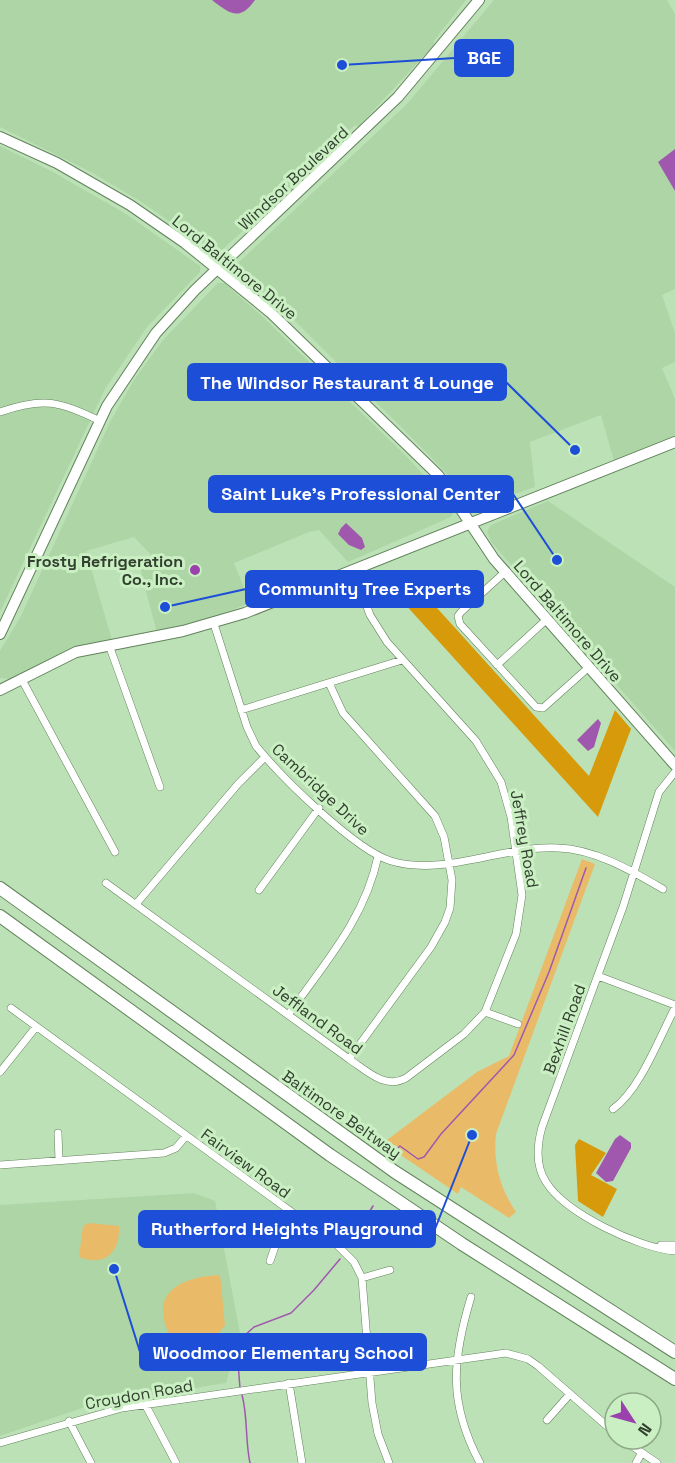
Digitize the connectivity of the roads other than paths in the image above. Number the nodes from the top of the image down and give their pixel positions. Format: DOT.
graph roads {
  1 [pos="479,0"];
  2 [pos="0,137"];
  3 [pos="218,268"];
  4 [pos="0,412"];
  5 [pos="100,421"];
  6 [pos="675,442"];
  7 [pos="470,523"];
  8 [pos="354,569"];
  9 [pos="505,572"];
  10 [pos="546,620"];
  11 [pos="214,624"];
  12 [pos="0,634"];
  13 [pos="109,645"];
  14 [pos="402,660"];
  15 [pos="496,665"];
  16 [pos="589,667"];
  17 [pos="21,678"];
  18 [pos="330,683"];
  19 [pos="0,690"];
  20 [pos="242,710"];
  21 [pos="265,757"];
  22 [pos="675,765"];
  23 [pos="675,772"];
  24 [pos="160,787"];
  25 [pos="319,808"];
  26 [pos="115,852"];
  27 [pos="517,853"];
  28 [pos="378,856"];
  29 [pos="450,862"];
  30 [pos="634,872"];
  31 [pos="106,883"];
  32 [pos="0,888"];
  33 [pos="663,889"];
  34 [pos="259,890"];
  35 [pos="136,904"];
  36 [pos="0,916"];
  37 [pos="598,976"];
  38 [pos="675,1007"];
  39 [pos="11,1008"];
  40 [pos="485,1012"];
  41 [pos="288,1015"];
  42 [pos="518,1024"];
  43 [pos="36,1027"];
  44 [pos="349,1059"];
  45 [pos="0,1072"];
  46 [pos="613,1109"];
  47 [pos="58,1133"];
  48 [pos="186,1136"];
  49 [pos="59,1160"];
  50 [pos="0,1165"];
  51 [pos="288,1209"];
  52 [pos="675,1245"];
  53 [pos="650,1246"];
  54 [pos="675,1251"];
  55 [pos="270,1261"];
  56 [pos="390,1270"];
  57 [pos="362,1278"];
  58 [pos="471,1297"];
  59 [pos="675,1352"];
  60 [pos="455,1359"];
  61 [pos="370,1372"];
  62 [pos="675,1379"];
  63 [pos="289,1383"];
  64 [pos="570,1394"];
  65 [pos="145,1404"];
  66 [pos="547,1420"];
  67 [pos="69,1421"];
  68 [pos="603,1423"];
  69 [pos="0,1443"];
  70 [pos="637,1451"];
  71 [pos="641,1454"];
  72 [pos="92,1463"];
  73 [pos="177,1463"];
  74 [pos="302,1463"];
  75 [pos="389,1463"];
  76 [pos="480,1463"];
  77 [pos="636,1463"];
  78 [pos="657,1463"];
  1 -- 3 [label="main road, Windsor Boulevard"];
  2 -- 3 [label="main road, Lord Baltimore Drive"];
  3 -- 5 [label="main road, Windsor Boulevard"];
  3 -- 7 [label="main road, Lord Baltimore Drive"];
  4 -- 5 [label="street"];
  5 -- 12 [label="main road, Windsor Boulevard"];
  6 -- 7 [label="main road"];
  7 -- 8 [label="main road"];
  7 -- 9 [label="main road, Lord Baltimore Drive"];
  8 -- 11 [label="main road"];
  8 -- 14 [label="street, Jeffrey Road"];
  9 -- 10 [label="main road, Lord Baltimore Drive"];
  9 -- 15 [label="street"];
  10 -- 15 [label="street"];
  10 -- 16 [label="main road, Lord Baltimore Drive"];
  11 -- 13 [label="main road"];
  11 -- 20 [label="street, Cambridge Drive"];
  13 -- 17 [label="main road"];
  13 -- 24 [label="street"];
  14 -- 18 [label="street"];
  14 -- 27 [label="street, Jeffrey Road"];
  15 -- 16 [label="street"];
  16 -- 22 [label="main road, Lord Baltimore Drive"];
  17 -- 19 [label="main road"];
  17 -- 26 [label="street"];
  18 -- 20 [label="street"];
  18 -- 29 [label="street"];
  20 -- 21 [label="street, Cambridge Drive"];
  21 -- 25 [label="street, Cambridge Drive"];
  21 -- 35 [label="street"];
  23 -- 30 [label="street, Bexhill Road"];
  25 -- 28 [label="street, Cambridge Drive"];
  25 -- 34 [label="street"];
  27 -- 29 [label="street, Cambridge Drive"];
  27 -- 30 [label="street, Cambridge Drive"];
  27 -- 40 [label="street, Jeffrey Road"];
  28 -- 29 [label="street, Cambridge Drive"];
  28 -- 41 [label="street"];
  29 -- 44 [label="street"];
  30 -- 33 [label="street, Cambridge Drive"];
  30 -- 37 [label="street, Bexhill Road"];
  31 -- 35 [label="street, Jeffland Road"];
  32 -- 59 [label="highway, Baltimore Beltway"];
  35 -- 41 [label="street, Jeffland Road"];
  36 -- 62 [label="highway"];
  37 -- 38 [label="street"];
  37 -- 53 [label="street, Bexhill Road"];
  38 -- 46 [label="street"];
  39 -- 43 [label="street, Fairview Road"];
  40 -- 42 [label="street"];
  40 -- 44 [label="street, Jeffland Road"];
  41 -- 44 [label="street, Jeffland Road"];
  43 -- 45 [label="street"];
  43 -- 48 [label="street, Fairview Road"];
  47 -- 49 [label="street"];
  48 -- 49 [label="street"];
  48 -- 51 [label="street, Fairview Road"];
  49 -- 50 [label="street"];
  51 -- 55 [label="street"];
  51 -- 57 [label="street, Fairview Road"];
  52 -- 53 [label="street, Bexhill Road"];
  53 -- 54 [label="street, Bexhill Road"];
  56 -- 57 [label="street"];
  57 -- 61 [label="street, Fairview Road"];
  58 -- 60 [label="street"];
  60 -- 61 [label="street, Croydon Road"];
  60 -- 64 [label="street, Croydon Road"];
  60 -- 76 [label="street"];
  61 -- 63 [label="street, Croydon Road"];
  61 -- 75 [label="street, Fairview Road"];
  63 -- 65 [label="street, Croydon Road"];
  63 -- 74 [label="street"];
  64 -- 66 [label="street"];
  64 -- 68 [label="street, Croydon Road"];
  65 -- 67 [label="street, Croydon Road"];
  65 -- 73 [label="street"];
  67 -- 69 [label="street, Croydon Road"];
  67 -- 72 [label="street"];
  70 -- 71 [label="street"];
  71 -- 77 [label="street"];
  71 -- 78 [label="street"];
}
